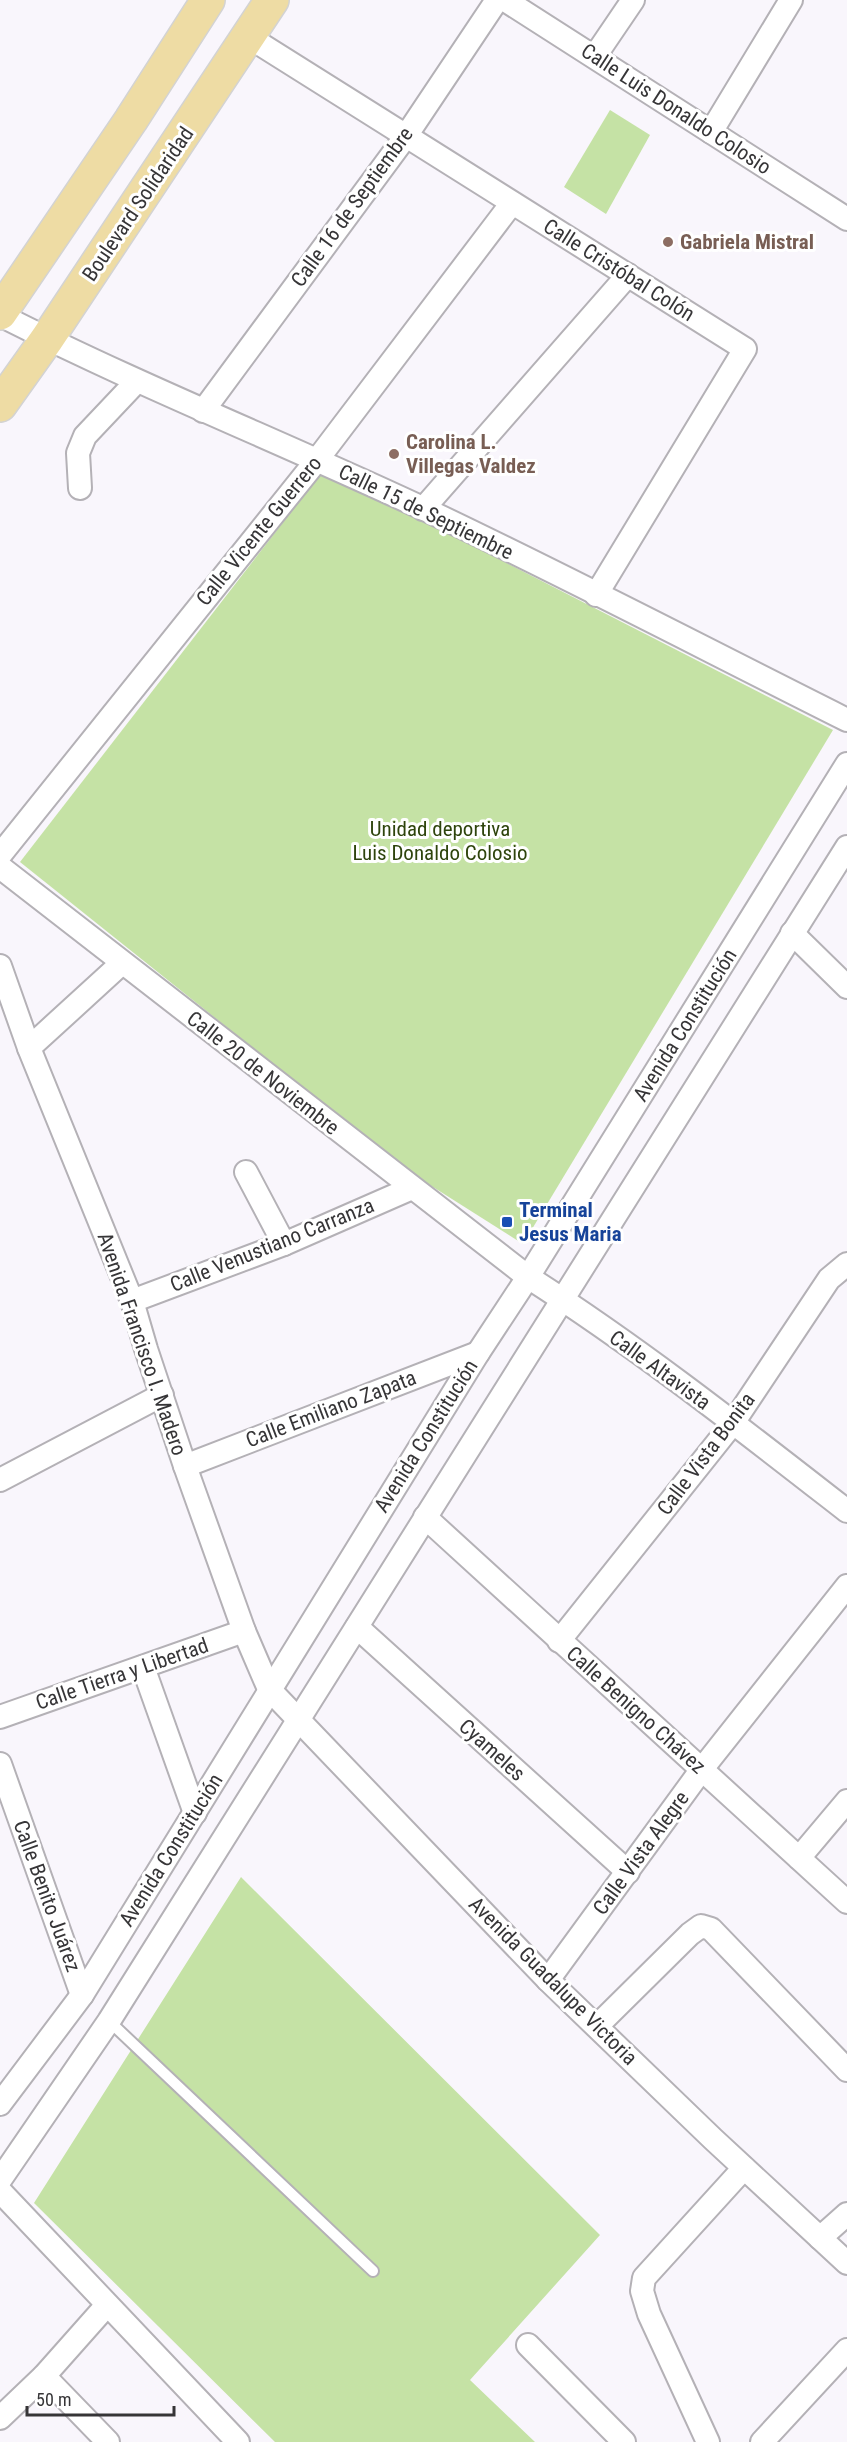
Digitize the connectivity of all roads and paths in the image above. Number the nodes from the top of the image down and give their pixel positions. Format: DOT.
graph roads {
  1 [pos="272,0"];
  2 [pos="497,0"];
  3 [pos="506,0"];
  4 [pos="633,0"];
  5 [pos="791,0"];
  6 [pos="202,2"];
  7 [pos="249,37"];
  8 [pos="595,56"];
  9 [pos="711,132"];
  10 [pos="406,136"];
  11 [pos="512,202"];
  12 [pos="845,213"];
  13 [pos="628,275"];
  14 [pos="0,314"];
  15 [pos="47,339"];
  16 [pos="137,381"];
  17 [pos="0,405"];
  18 [pos="203,411"];
  19 [pos="317,459"];
  20 [pos="80,488"];
  21 [pos="423,508"];
  22 [pos="596,595"];
  23 [pos="847,720"];
  24 [pos="847,764"];
  25 [pos="847,846"];
  26 [pos="0,855"];
  27 [pos="0,867"];
  28 [pos="792,933"];
  29 [pos="122,963"];
  30 [pos="0,966"];
  31 [pos="847,987"];
  32 [pos="29,1048"];
  33 [pos="246,1172"];
  34 [pos="412,1188"];
  35 [pos="284,1244"];
  36 [pos="847,1264"];
  37 [pos="528,1277"];
  38 [pos="562,1299"];
  39 [pos="132,1301"];
  40 [pos="478,1353"];
  41 [pos="162,1395"];
  42 [pos="733,1423"];
  43 [pos="185,1466"];
  44 [pos="0,1480"];
  45 [pos="847,1511"];
  46 [pos="425,1517"];
  47 [pos="847,1586"];
  48 [pos="357,1627"];
  49 [pos="244,1632"];
  50 [pos="559,1641"];
  51 [pos="143,1667"];
  52 [pos="269,1689"];
  53 [pos="0,1717"];
  54 [pos="298,1721"];
  55 [pos="0,1764"];
  56 [pos="702,1769"];
  57 [pos="847,1801"];
  58 [pos="195,1813"];
  59 [pos="799,1858"];
  60 [pos="628,1872"];
  61 [pos="847,1902"];
  62 [pos="548,1980"];
  63 [pos="82,1995"];
  64 [pos="109,2021"];
  65 [pos="597,2026"];
  66 [pos="847,2070"];
  67 [pos="0,2104"];
  68 [pos="744,2168"];
  69 [pos="0,2180"];
  70 [pos="0,2191"];
  71 [pos="847,2214"];
  72 [pos="820,2238"];
  73 [pos="847,2263"];
  74 [pos="373,2271"];
  75 [pos="106,2305"];
  76 [pos="528,2345"];
  77 [pos="847,2350"];
  78 [pos="44,2376"];
  79 [pos="0,2418"];
  80 [pos="108,2442"];
  81 [pos="238,2442"];
  82 [pos="624,2442"];
  83 [pos="708,2442"];
  84 [pos="762,2442"];
  1 -- 7 [label="main road, Boulevard Solidaridad"];
  2 -- 10 [label="street, Calle 16 de Septiembre"];
  3 -- 8 [label="street, Calle Luis Donaldo Colosio"];
  4 -- 8 [label="street"];
  5 -- 9 [label="street"];
  6 -- 14 [label="main road"];
  7 -- 10 [label="street, Calle Cristóbal Colón"];
  7 -- 15 [label="main road, Boulevard Solidaridad"];
  8 -- 9 [label="street, Calle Luis Donaldo Colosio"];
  9 -- 12 [label="street, Calle Luis Donaldo Colosio"];
  10 -- 11 [label="street, Calle Cristóbal Colón"];
  10 -- 18 [label="street, Calle 16 de Septiembre"];
  11 -- 13 [label="street, Calle Cristóbal Colón"];
  11 -- 19 [label="street, Calle Vicente Guerrero"];
  13 -- 21 [label="street"];
  13 -- 22 [label="street, Calle Cristóbal Colón"];
  14 -- 15 [label="street, Calle 15 de Septiembre"];
  15 -- 16 [label="street, Calle 15 de Septiembre"];
  15 -- 17 [label="main road, Boulevard Solidaridad"];
  16 -- 18 [label="street, Calle 15 de Septiembre"];
  16 -- 20 [label="street"];
  18 -- 19 [label="street, Calle 15 de Septiembre"];
  19 -- 21 [label="street, Calle 15 de Septiembre"];
  19 -- 26 [label="street, Calle Vicente Guerrero"];
  21 -- 22 [label="street, Calle 15 de Septiembre"];
  22 -- 23 [label="street, Calle 15 de Septiembre"];
  24 -- 37 [label="street, Avenida Constitución"];
  25 -- 28 [label="street, Avenida Constitución"];
  27 -- 29 [label="street, Calle 20 de Noviembre"];
  28 -- 31 [label="street"];
  28 -- 38 [label="street, Avenida Constitución"];
  29 -- 32 [label="street"];
  29 -- 34 [label="street, Calle 20 de Noviembre"];
  30 -- 32 [label="street, Avenida Francisco I. Madero"];
  32 -- 39 [label="street, Avenida Francisco I. Madero"];
  33 -- 35 [label="street"];
  34 -- 35 [label="street, Calle Venustiano Carranza"];
  34 -- 37 [label="street, Calle 20 de Noviembre"];
  35 -- 39 [label="street, Calle Venustiano Carranza"];
  36 -- 42 [label="street, Calle Vista Bonita"];
  37 -- 38 [label="street, Calle Altavista"];
  37 -- 40 [label="street, Avenida Constitución"];
  38 -- 42 [label="street, Calle Altavista"];
  38 -- 46 [label="street, Avenida Constitución"];
  39 -- 41 [label="street, Avenida Francisco I. Madero"];
  40 -- 43 [label="street, Calle Emiliano Zapata"];
  40 -- 52 [label="street, Avenida Constitución"];
  41 -- 43 [label="street, Avenida Francisco I. Madero"];
  41 -- 44 [label="street"];
  42 -- 45 [label="street, Calle Altavista"];
  42 -- 50 [label="street, Calle Vista Bonita"];
  43 -- 49 [label="street, Avenida Francisco I. Madero"];
  46 -- 48 [label="street, Avenida Constitución"];
  46 -- 50 [label="street, Calle Benigno Chávez"];
  47 -- 56 [label="street, Calle Vista Alegre"];
  48 -- 54 [label="street, Avenida Constitución"];
  48 -- 60 [label="street, Cyameles"];
  49 -- 51 [label="street, Calle Tierra y Libertad"];
  49 -- 52 [label="street, Avenida Francisco I. Madero"];
  50 -- 56 [label="street, Calle Benigno Chávez"];
  51 -- 53 [label="street, Calle Tierra y Libertad"];
  51 -- 58 [label="street"];
  52 -- 54 [label="street, Avenida Guadalupe Victoria"];
  52 -- 58 [label="street, Avenida Constitución"];
  54 -- 62 [label="street, Avenida Guadalupe Victoria"];
  54 -- 64 [label="street, Avenida Constitución"];
  55 -- 63 [label="street, Calle Benito Juárez"];
  56 -- 59 [label="street, Calle Benigno Chávez"];
  56 -- 60 [label="street, Calle Vista Alegre"];
  57 -- 59 [label="street"];
  58 -- 63 [label="street, Avenida Constitución"];
  59 -- 61 [label="street, Calle Benigno Chávez"];
  60 -- 62 [label="street, Calle Vista Alegre"];
  62 -- 65 [label="street, Avenida Guadalupe Victoria"];
  63 -- 67 [label="street, Avenida Constitución"];
  64 -- 69 [label="street, Avenida Constitución"];
  64 -- 74 [label="lane"];
  65 -- 66 [label="street"];
  65 -- 68 [label="street, Avenida Guadalupe Victoria"];
  68 -- 72 [label="street, Avenida Guadalupe Victoria"];
  68 -- 83 [label="street"];
  70 -- 75 [label="street"];
  71 -- 72 [label="street"];
  72 -- 73 [label="street, Avenida Guadalupe Victoria"];
  75 -- 78 [label="street"];
  75 -- 81 [label="street"];
  76 -- 82 [label="street"];
  77 -- 84 [label="street"];
  78 -- 79 [label="street"];
  78 -- 80 [label="street"];
}
